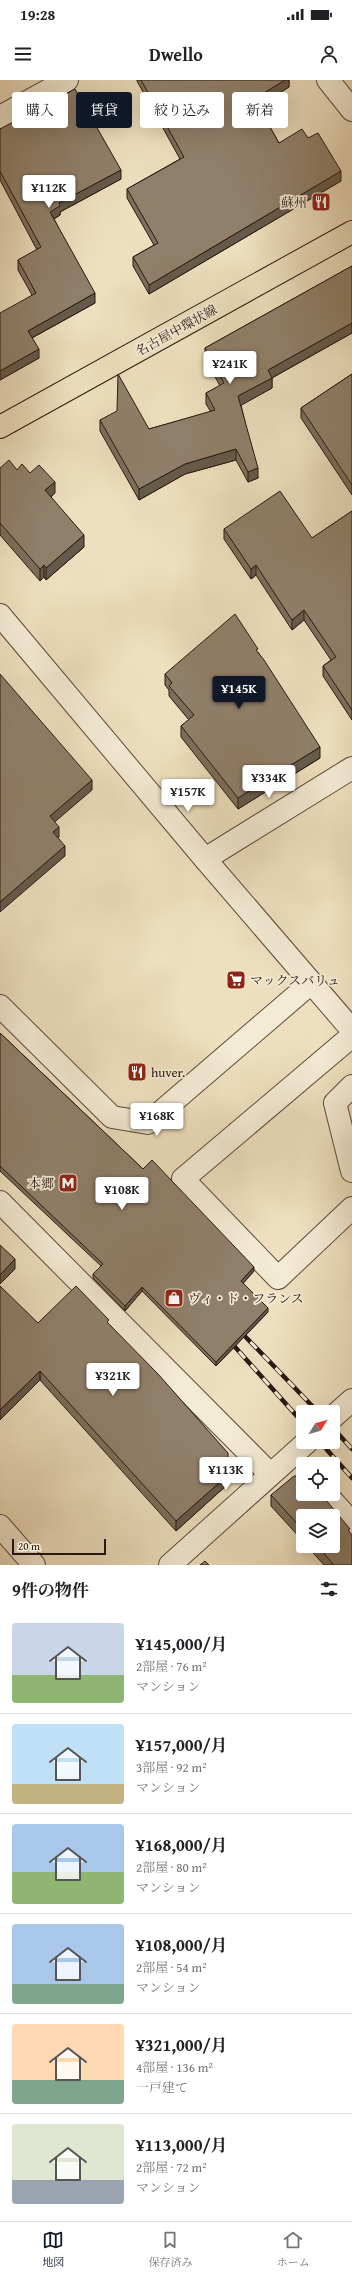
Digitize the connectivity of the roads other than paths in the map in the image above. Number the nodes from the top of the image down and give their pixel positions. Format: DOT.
graph roads {
  1 [pos="67,80"];
  2 [pos="328,80"];
  3 [pos="352,110"];
  4 [pos="0,117"];
  5 [pos="352,232"];
  6 [pos="0,427"];
  7 [pos="0,615"];
  8 [pos="352,768"];
  9 [pos="205,859"];
  10 [pos="311,983"];
  11 [pos="0,1006"];
  12 [pos="352,1030"];
  13 [pos="352,1036"];
  14 [pos="352,1086"];
  15 [pos="352,1171"];
  16 [pos="0,1202"];
  17 [pos="352,1208"];
  18 [pos="351,1403"];
  19 [pos="340,1412"];
  20 [pos="301,1455"];
  21 [pos="270,1474"];
  22 [pos="332,1501"];
  23 [pos="352,1523"];
  24 [pos="0,1526"];
  25 [pos="34,1565"];
  26 [pos="170,1565"];
  1 -- 4 [label="street"];
  2 -- 3 [label="street"];
  5 -- 6 [label="main road, 名古屋中環状線"];
  7 -- 9 [label="street"];
  8 -- 9 [label="street"];
  9 -- 10 [label="street"];
  10 -- 11 [label="street"];
  10 -- 12 [label="street"];
  13 -- 17 [label="street"];
  14 -- 15 [label="street"];
  16 -- 21 [label="street"];
  18 -- 19 [label="street"];
  20 -- 21 [label="street"];
  21 -- 26 [label="street"];
  22 -- 23 [label="street"];
  24 -- 25 [label="street"];
}
